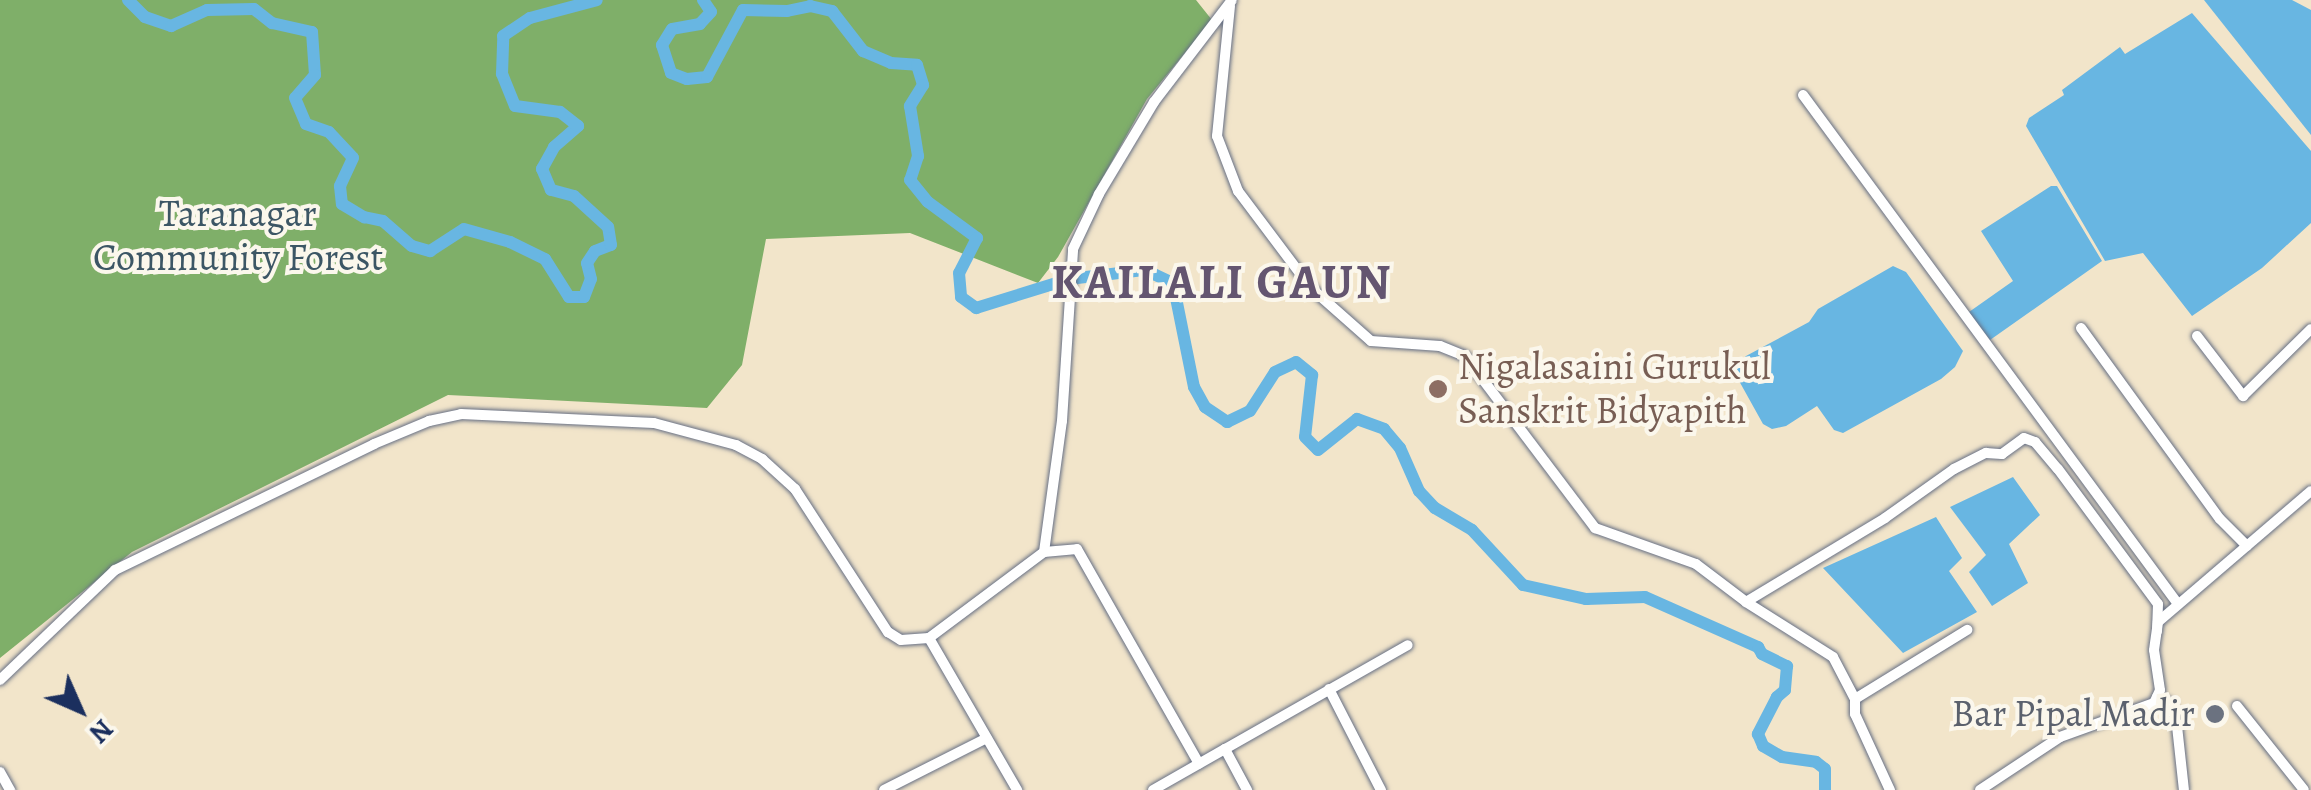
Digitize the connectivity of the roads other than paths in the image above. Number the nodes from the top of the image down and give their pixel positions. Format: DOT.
graph roads {
  1 [pos="1231,0"];
  2 [pos="1803,95"];
  3 [pos="2081,328"];
  4 [pos="2311,329"];
  5 [pos="2198,336"];
  6 [pos="2311,492"];
  7 [pos="2247,546"];
  8 [pos="1044,552"];
  9 [pos="1746,602"];
  10 [pos="2178,604"];
  11 [pos="1968,630"];
  12 [pos="2156,631"];
  13 [pos="929,638"];
  14 [pos="1408,644"];
  15 [pos="0,680"];
  16 [pos="1329,690"];
  17 [pos="2157,697"];
  18 [pos="1855,698"];
  19 [pos="2237,706"];
  20 [pos="987,738"];
  21 [pos="1225,749"];
  22 [pos="1199,764"];
  23 [pos="0,772"];
  24 [pos="10,790"];
  25 [pos="884,790"];
  26 [pos="1017,790"];
  27 [pos="1154,790"];
  28 [pos="1247,790"];
  29 [pos="1381,790"];
  30 [pos="1890,790"];
  31 [pos="1980,790"];
  32 [pos="2184,790"];
  33 [pos="2304,790"];
  1 -- 8 [label="street"];
  1 -- 9 [label="street"];
  2 -- 10 [label="street"];
  3 -- 7 [label="street"];
  4 -- 5 [label="street"];
  6 -- 7 [label="street"];
  7 -- 10 [label="street"];
  8 -- 13 [label="street"];
  8 -- 22 [label="street"];
  9 -- 12 [label="street"];
  9 -- 18 [label="street"];
  10 -- 12 [label="street"];
  11 -- 18 [label="street"];
  12 -- 17 [label="street"];
  13 -- 15 [label="street"];
  13 -- 20 [label="street"];
  14 -- 16 [label="street"];
  16 -- 21 [label="street"];
  16 -- 29 [label="street"];
  17 -- 31 [label="street"];
  17 -- 32 [label="street"];
  18 -- 30 [label="street"];
  19 -- 33 [label="street"];
  20 -- 25 [label="street"];
  20 -- 26 [label="street"];
  21 -- 22 [label="street"];
  21 -- 28 [label="street"];
  22 -- 27 [label="street"];
  23 -- 24 [label="street"];
}
